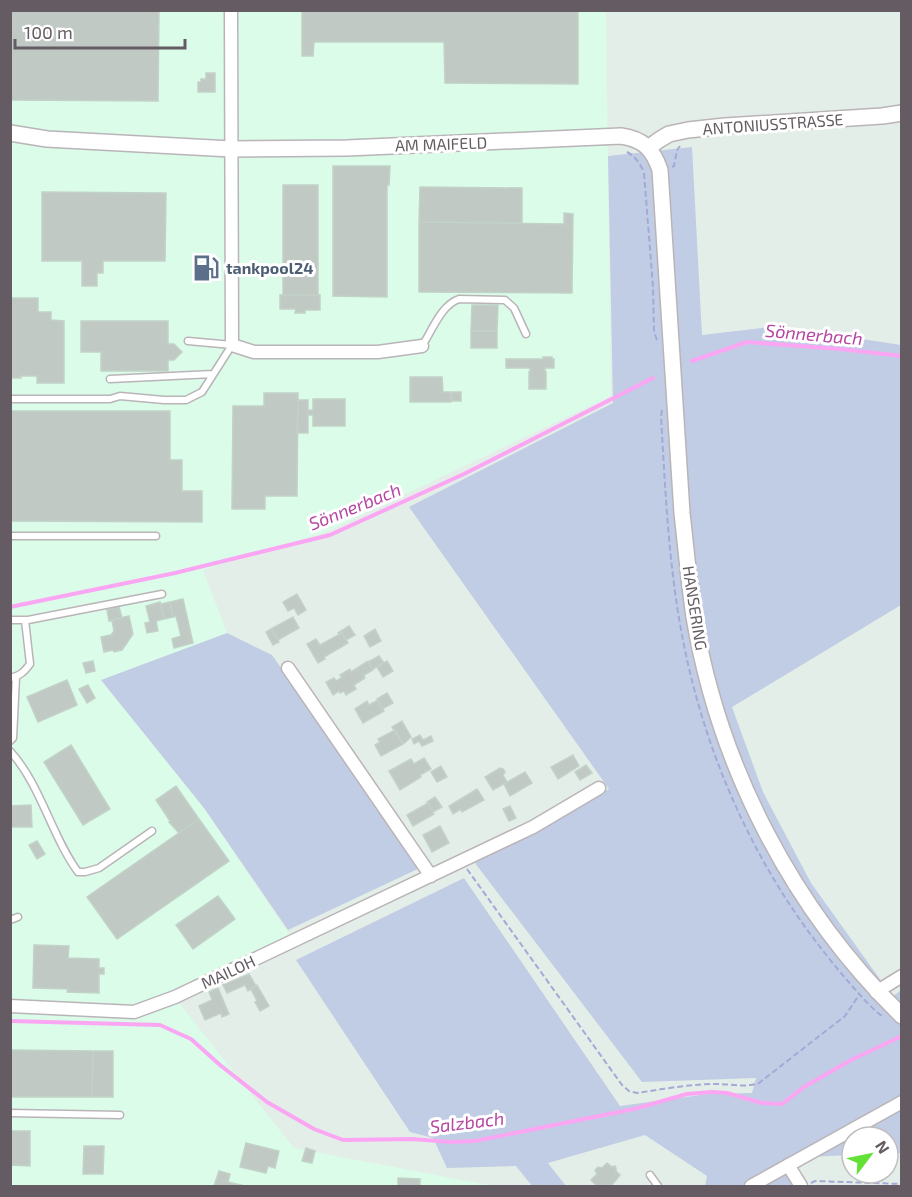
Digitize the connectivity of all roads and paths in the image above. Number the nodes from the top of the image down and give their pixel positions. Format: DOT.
graph roads {
  1 [pos="231,10"];
  2 [pos="902,113"];
  3 [pos="10,133"];
  4 [pos="648,148"];
  5 [pos="231,149"];
  6 [pos="526,333"];
  7 [pos="188,342"];
  8 [pos="232,345"];
  9 [pos="422,346"];
  10 [pos="213,374"];
  11 [pos="110,379"];
  12 [pos="10,399"];
  13 [pos="10,536"];
  14 [pos="156,536"];
  15 [pos="162,594"];
  16 [pos="10,620"];
  17 [pos="25,620"];
  18 [pos="288,668"];
  19 [pos="13,677"];
  20 [pos="10,741"];
  21 [pos="10,751"];
  22 [pos="599,788"];
  23 [pos="152,831"];
  24 [pos="463,861"];
  25 [pos="431,876"];
  26 [pos="18,917"];
  27 [pos="10,920"];
  28 [pos="902,976"];
  29 [pos="876,992"];
  30 [pos="860,994"];
  31 [pos="10,1006"];
  32 [pos="902,1016"];
  33 [pos="902,1102"];
  34 [pos="10,1113"];
  35 [pos="120,1115"];
  36 [pos="788,1165"];
  37 [pos="650,1176"];
  38 [pos="902,1184"];
  39 [pos="805,1185"];
  40 [pos="658,1186"];
  41 [pos="752,1186"];
  1 -- 5 [label="street"];
  2 -- 4 [label="street, ANTONIUSSTRASSE"];
  3 -- 5 [label="street, AM MAIFELD"];
  4 -- 5 [label="street, AM MAIFELD"];
  4 -- 29 [label="street, HANSERING"];
  5 -- 8 [label="street"];
  6 -- 9 [label="lane"];
  7 -- 8 [label="lane"];
  8 -- 9 [label="street"];
  8 -- 10 [label="lane"];
  10 -- 11 [label="lane"];
  10 -- 12 [label="lane"];
  13 -- 14 [label="lane"];
  15 -- 17 [label="lane"];
  16 -- 17 [label="lane"];
  17 -- 19 [label="lane"];
  18 -- 25 [label="street"];
  19 -- 20 [label="lane"];
  21 -- 23 [label="lane"];
  22 -- 24 [label="street, MAILOH"];
  24 -- 25 [label="street, MAILOH"];
  24 -- 30 [label="path"];
  25 -- 31 [label="street, MAILOH"];
  26 -- 27 [label="lane"];
  28 -- 29 [label="street"];
  29 -- 32 [label="street, HANSERING"];
  33 -- 36 [label="street"];
  34 -- 35 [label="lane"];
  36 -- 39 [label="street"];
  36 -- 41 [label="street"];
  37 -- 40 [label="lane"];
  38 -- 39 [label="path"];
}
